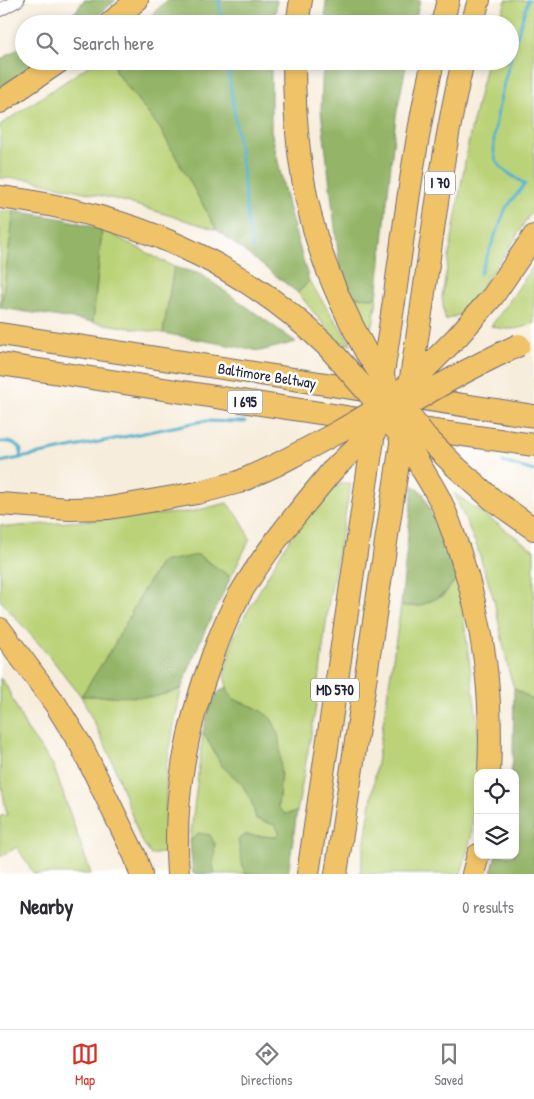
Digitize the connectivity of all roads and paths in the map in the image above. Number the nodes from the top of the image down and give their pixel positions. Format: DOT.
graph roads {
  1 [pos="18,0"];
  2 [pos="137,0"];
  3 [pos="301,0"];
  4 [pos="448,0"];
  5 [pos="479,0"];
  6 [pos="0,10"];
  7 [pos="120,15"];
  8 [pos="298,15"];
  9 [pos="444,15"];
  10 [pos="475,15"];
  11 [pos="47,70"];
  12 [pos="294,70"];
  13 [pos="431,70"];
  14 [pos="461,70"];
  15 [pos="0,102"];
  16 [pos="0,197"];
  17 [pos="534,236"];
  18 [pos="0,334"];
  19 [pos="527,343"];
  20 [pos="0,364"];
  21 [pos="409,398"];
  22 [pos="534,410"];
  23 [pos="534,416"];
  24 [pos="490,440"];
  25 [pos="534,445"];
  26 [pos="534,451"];
  27 [pos="0,504"];
  28 [pos="363,505"];
  29 [pos="391,510"];
  30 [pos="534,530"];
  31 [pos="0,629"];
  32 [pos="489,769"];
  33 [pos="477,859"];
  34 [pos="141,874"];
  35 [pos="178,874"];
  36 [pos="308,874"];
  37 [pos="336,874"];
  38 [pos="474,874"];
  1 -- 6 [label="street"];
  2 -- 7 [label="highway"];
  3 -- 8 [label="highway"];
  4 -- 9 [label="highway"];
  5 -- 10 [label="highway"];
  11 -- 15 [label="highway"];
  12 -- 30 [label="highway, bridge"];
  13 -- 28 [label="highway, I 70, bridge"];
  14 -- 29 [label="highway, I 70, bridge"];
  16 -- 32 [label="highway, bridge"];
  17 -- 27 [label="highway, bridge"];
  18 -- 21 [label="highway, Baltimore Beltway / I 695"];
  19 -- 35 [label="highway, bridge"];
  20 -- 24 [label="highway, Baltimore Beltway / I 695"];
  21 -- 22 [label="highway"];
  21 -- 23 [label="highway, Baltimore Beltway / I 695"];
  24 -- 25 [label="highway, Baltimore Beltway / I 695"];
  24 -- 26 [label="highway"];
  28 -- 36 [label="highway, MD 570"];
  29 -- 37 [label="highway, MD 570"];
  31 -- 34 [label="highway"];
  33 -- 38 [label="highway"];
}
